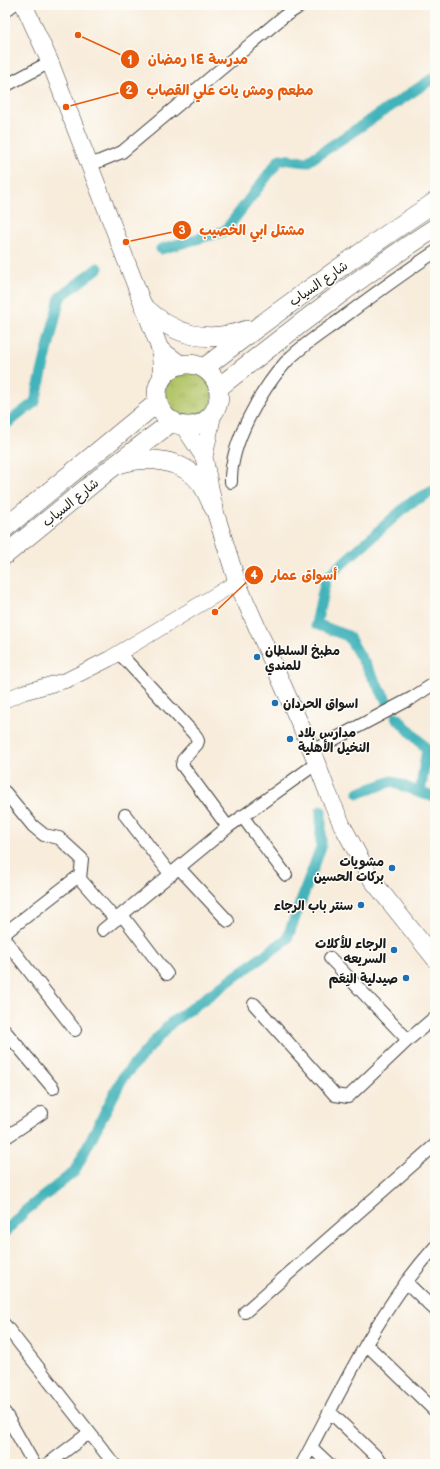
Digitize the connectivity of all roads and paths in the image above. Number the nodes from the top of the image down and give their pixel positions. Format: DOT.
graph roads {
  1 [pos="13,5"];
  2 [pos="24,5"];
  3 [pos="302,5"];
  4 [pos="5,11"];
  5 [pos="50,62"];
  6 [pos="5,86"];
  7 [pos="90,165"];
  8 [pos="435,202"];
  9 [pos="435,228"];
  10 [pos="435,252"];
  11 [pos="144,307"];
  12 [pos="264,321"];
  13 [pos="160,349"];
  14 [pos="182,365"];
  15 [pos="204,368"];
  16 [pos="162,378"];
  17 [pos="218,388"];
  18 [pos="158,402"];
  19 [pos="213,413"];
  20 [pos="178,423"];
  21 [pos="204,457"];
  22 [pos="116,466"];
  23 [pos="231,482"];
  24 [pos="214,508"];
  25 [pos="5,528"];
  26 [pos="5,555"];
  27 [pos="237,582"];
  28 [pos="119,653"];
  29 [pos="435,683"];
  30 [pos="5,700"];
  31 [pos="314,757"];
  32 [pos="5,792"];
  33 [pos="125,815"];
  34 [pos="242,816"];
  35 [pos="228,827"];
  36 [pos="175,871"];
  37 [pos="286,875"];
  38 [pos="80,878"];
  39 [pos="119,917"];
  40 [pos="228,921"];
  41 [pos="103,930"];
  42 [pos="5,933"];
  43 [pos="5,940"];
  44 [pos="330,958"];
  45 [pos="435,959"];
  46 [pos="167,974"];
  47 [pos="254,1004"];
  48 [pos="435,1017"];
  49 [pos="75,1030"];
  50 [pos="5,1031"];
  51 [pos="408,1040"];
  52 [pos="10,1045"];
  53 [pos="53,1088"];
  54 [pos="42,1113"];
  55 [pos="5,1138"];
  56 [pos="435,1145"];
  57 [pos="435,1247"];
  58 [pos="406,1282"];
  59 [pos="435,1310"];
  60 [pos="245,1312"];
  61 [pos="5,1325"];
  62 [pos="366,1344"];
  63 [pos="435,1411"];
  64 [pos="330,1412"];
  65 [pos="5,1413"];
  66 [pos="89,1433"];
  67 [pos="311,1447"];
  68 [pos="34,1464"];
  69 [pos="48,1464"];
  70 [pos="114,1464"];
  71 [pos="302,1464"];
  72 [pos="329,1464"];
  73 [pos="384,1464"];
  1 -- 4 [label="street"];
  2 -- 5 [label="main road"];
  3 -- 7 [label="street"];
  5 -- 6 [label="street"];
  5 -- 7 [label="main road"];
  7 -- 11 [label="main road"];
  8 -- 12 [label="main road, شارع السياب"];
  9 -- 17 [label="main road, شارع السياب"];
  10 -- 23 [label="street"];
  11 -- 12 [label="main road"];
  11 -- 13 [label="main road"];
  12 -- 15 [label="main road, شارع السياب"];
  13 -- 14 [label="main road"];
  13 -- 16 [label="main road"];
  14 -- 15 [label="main road"];
  14 -- 16 [label="main road"];
  15 -- 17 [label="main road"];
  16 -- 18 [label="main road"];
  17 -- 19 [label="main road"];
  18 -- 20 [label="main road"];
  18 -- 25 [label="main road, شارع السياب"];
  19 -- 20 [label="main road"];
  19 -- 21 [label="main road"];
  20 -- 21 [label="main road"];
  20 -- 22 [label="main road, شارع السياب"];
  21 -- 24 [label="main road"];
  22 -- 24 [label="main road"];
  22 -- 26 [label="main road, شارع السياب"];
  24 -- 27 [label="main road"];
  27 -- 28 [label="street"];
  27 -- 31 [label="main road"];
  28 -- 30 [label="street"];
  28 -- 35 [label="street"];
  29 -- 31 [label="street"];
  31 -- 34 [label="street"];
  31 -- 45 [label="main road"];
  32 -- 38 [label="street"];
  33 -- 36 [label="street"];
  34 -- 35 [label="street"];
  34 -- 37 [label="street"];
  35 -- 36 [label="street"];
  36 -- 39 [label="street"];
  36 -- 40 [label="street"];
  38 -- 39 [label="street"];
  38 -- 42 [label="street"];
  39 -- 41 [label="street"];
  39 -- 46 [label="street"];
  43 -- 49 [label="street"];
  44 -- 51 [label="street"];
  47 -- 51 [label="street"];
  48 -- 51 [label="street"];
  50 -- 52 [label="street"];
  52 -- 53 [label="street"];
  54 -- 55 [label="street"];
  56 -- 60 [label="street"];
  57 -- 58 [label="street"];
  58 -- 59 [label="street"];
  58 -- 62 [label="street"];
  61 -- 66 [label="street"];
  62 -- 63 [label="street"];
  62 -- 64 [label="street"];
  64 -- 67 [label="street"];
  64 -- 73 [label="street"];
  65 -- 68 [label="street"];
  66 -- 69 [label="street"];
  66 -- 70 [label="street"];
  67 -- 71 [label="street"];
  67 -- 72 [label="street"];
}
